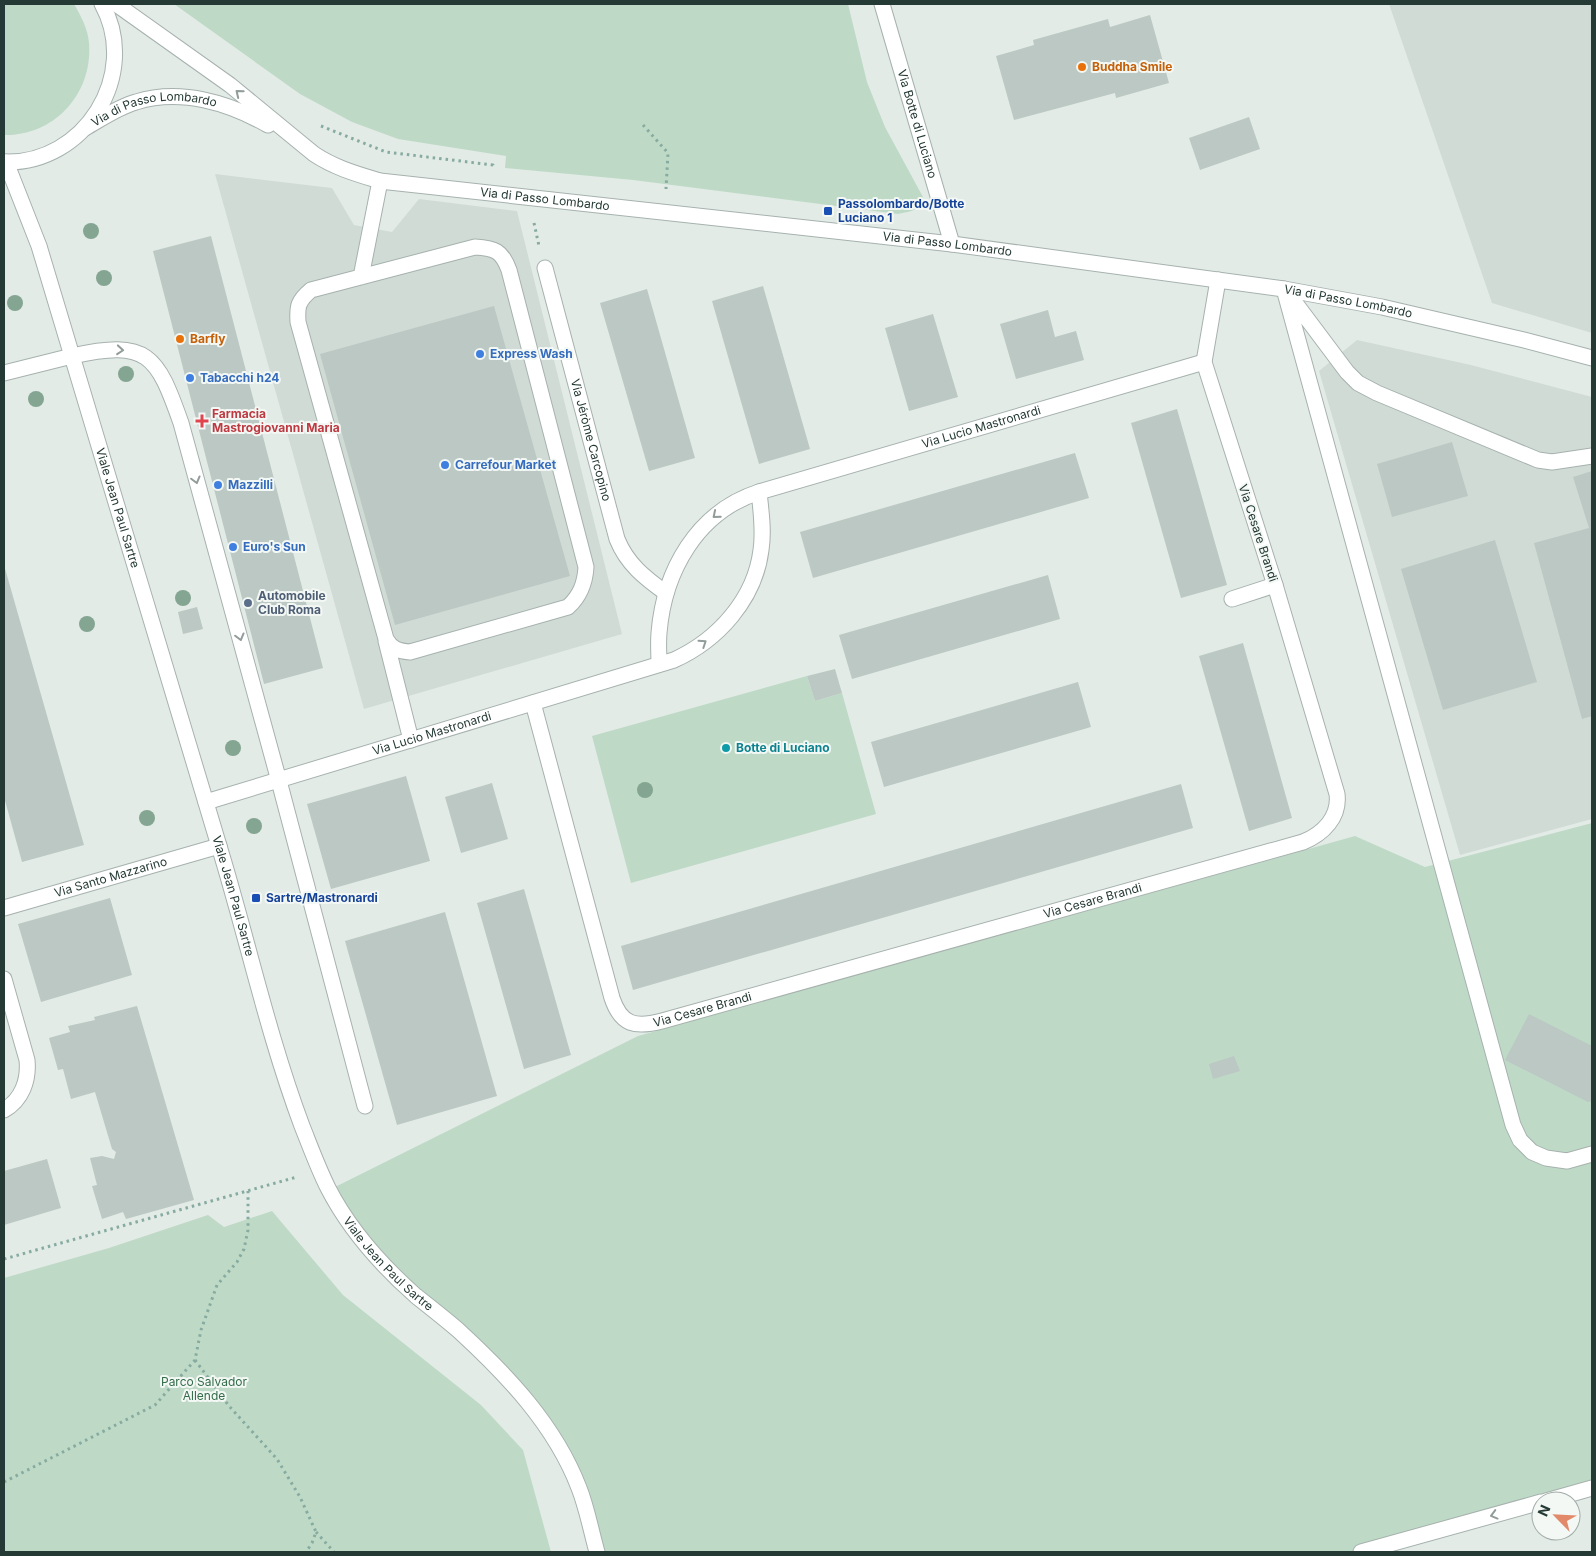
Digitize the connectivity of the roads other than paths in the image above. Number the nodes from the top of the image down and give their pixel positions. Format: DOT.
graph roads {
  1 [pos="102,4"];
  2 [pos="116,4"];
  3 [pos="882,4"];
  4 [pos="85,128"];
  5 [pos="304,146"];
  6 [pos="5,162"];
  7 [pos="380,181"];
  8 [pos="952,244"];
  9 [pos="545,268"];
  10 [pos="361,277"];
  11 [pos="1218,280"];
  12 [pos="1284,289"];
  13 [pos="72,356"];
  14 [pos="1592,358"];
  15 [pos="1204,362"];
  16 [pos="4,373"];
  17 [pos="1592,456"];
  18 [pos="759,492"];
  19 [pos="1275,585"];
  20 [pos="666,592"];
  21 [pos="1232,599"];
  22 [pos="386,639"];
  23 [pos="659,664"];
  24 [pos="533,702"];
  25 [pos="411,740"];
  26 [pos="279,780"];
  27 [pos="206,802"];
  28 [pos="218,846"];
  29 [pos="4,908"];
  30 [pos="4,979"];
  31 [pos="365,1106"];
  32 [pos="4,1110"];
  33 [pos="1592,1154"];
  34 [pos="1531,1505"];
  35 [pos="597,1552"];
  36 [pos="1360,1552"];
  1 -- 4 [label="street"];
  5 -- 2 [label="street, Via di Passo Lombardo, one-way"];
  3 -- 8 [label="street, Via Botte di Luciano"];
  4 -- 5 [label="street, Via di Passo Lombardo"];
  4 -- 6 [label="street"];
  5 -- 7 [label="street, Via di Passo Lombardo"];
  6 -- 13 [label="street, Viale Jean Paul Sartre"];
  7 -- 8 [label="street, Via di Passo Lombardo"];
  7 -- 10 [label="street"];
  8 -- 11 [label="street, Via di Passo Lombardo"];
  9 -- 20 [label="street, Via Jéròme Carcopino"];
  10 -- 22 [label="street"];
  10 -- 22 [label="street"];
  11 -- 12 [label="street, Via di Passo Lombardo"];
  11 -- 15 [label="street, Via Cesare Brandi"];
  12 -- 14 [label="street, Via di Passo Lombardo"];
  12 -- 17 [label="street"];
  12 -- 33 [label="street"];
  13 -- 16 [label="street"];
  13 -- 26 [label="street, one-way"];
  13 -- 27 [label="street, Viale Jean Paul Sartre"];
  15 -- 18 [label="street, Via Lucio Mastronardi"];
  15 -- 19 [label="street, Via Cesare Brandi"];
  18 -- 20 [label="street, Via Lucio Mastronardi, one-way"];
  23 -- 18 [label="street, Via Lucio Mastronardi, one-way"];
  19 -- 21 [label="street"];
  19 -- 24 [label="street, Via Cesare Brandi"];
  20 -- 23 [label="street, Via Lucio Mastronardi"];
  22 -- 25 [label="street"];
  23 -- 24 [label="street, Via Lucio Mastronardi"];
  24 -- 25 [label="street, Via Lucio Mastronardi"];
  25 -- 26 [label="street, Via Lucio Mastronardi"];
  26 -- 27 [label="street, Via Lucio Mastronardi"];
  26 -- 31 [label="street"];
  27 -- 28 [label="street, Viale Jean Paul Sartre"];
  28 -- 29 [label="street, Via Santo Mazzarino"];
  28 -- 35 [label="street, Viale Jean Paul Sartre"];
  30 -- 32 [label="street"];
  34 -- 36 [label="street, one-way"];
}
